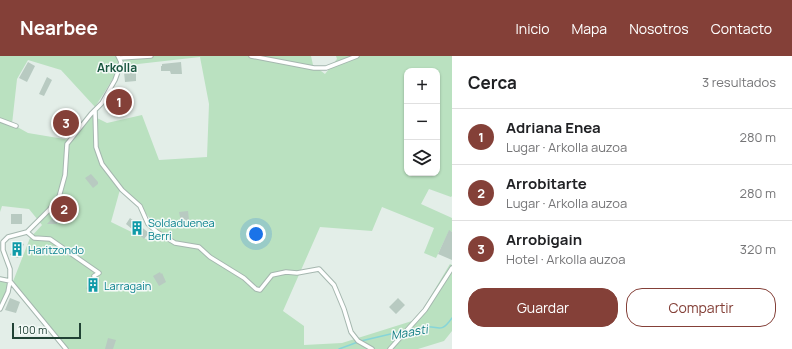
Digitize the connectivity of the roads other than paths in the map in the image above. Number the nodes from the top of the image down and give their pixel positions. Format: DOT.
graph roads {
  1 [pos="151,56"];
  2 [pos="251,56"];
  3 [pos="357,56"];
  4 [pos="119,57"];
  5 [pos="95,110"];
  6 [pos="0,120"];
  7 [pos="16,126"];
  8 [pos="27,232"];
  9 [pos="452,268"];
  10 [pos="94,276"];
  11 [pos="0,279"];
  12 [pos="10,281"];
  13 [pos="0,309"];
  14 [pos="66,349"];
  15 [pos="372,349"];
  16 [pos="390,349"];
  1 -- 4 [label="street"];
  2 -- 3 [label="street"];
  4 -- 5 [label="street"];
  5 -- 8 [label="street"];
  5 -- 15 [label="street"];
  6 -- 7 [label="street"];
  8 -- 10 [label="street"];
  8 -- 12 [label="street"];
  9 -- 16 [label="street"];
  11 -- 12 [label="street"];
  12 -- 13 [label="street"];
  12 -- 14 [label="street"];
}
